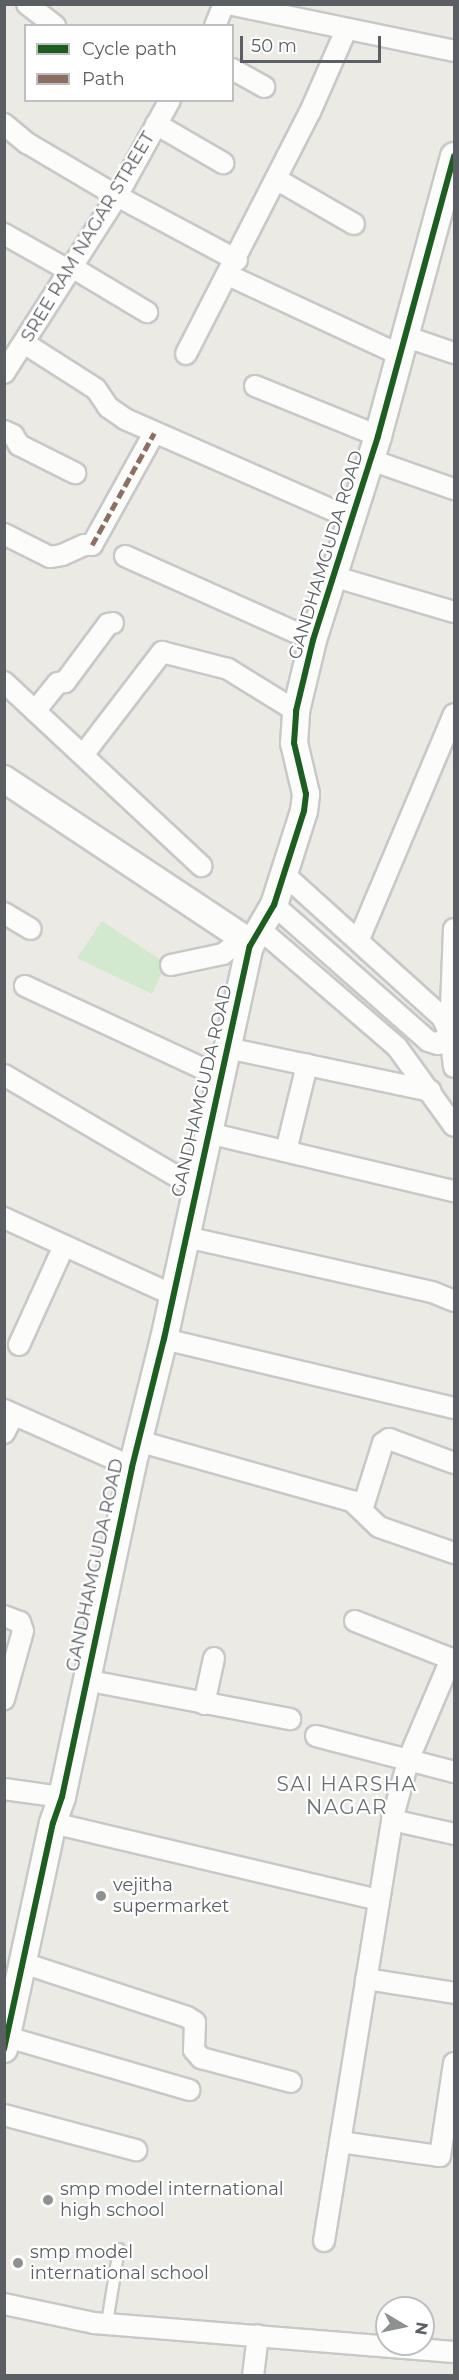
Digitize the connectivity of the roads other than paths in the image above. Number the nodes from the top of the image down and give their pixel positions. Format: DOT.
graph roads {
  1 [pos="27,4"];
  2 [pos="222,11"];
  3 [pos="316,13"];
  4 [pos="52,24"];
  5 [pos="346,30"];
  6 [pos="454,51"];
  7 [pos="234,70"];
  8 [pos="264,87"];
  9 [pos="161,108"];
  10 [pos="4,124"];
  11 [pos="454,156"];
  12 [pos="223,163"];
  13 [pos="276,179"];
  14 [pos="450,192"];
  15 [pos="117,196"];
  16 [pos="354,224"];
  17 [pos="4,234"];
  18 [pos="69,268"];
  19 [pos="232,268"];
  20 [pos="147,312"];
  21 [pos="24,343"];
  22 [pos="403,346"];
  23 [pos="454,353"];
  24 [pos="186,354"];
  25 [pos="4,373"];
  26 [pos="255,386"];
  27 [pos="4,431"];
  28 [pos="154,433"];
  29 [pos="374,448"];
  30 [pos="75,473"];
  31 [pos="454,489"];
  32 [pos="350,518"];
  33 [pos="4,534"];
  34 [pos="125,556"];
  35 [pos="332,576"];
  36 [pos="454,612"];
  37 [pos="113,623"];
  38 [pos="313,640"];
  39 [pos="4,682"];
  40 [pos="35,711"];
  41 [pos="296,711"];
  42 [pos="454,714"];
  43 [pos="83,755"];
  44 [pos="4,779"];
  45 [pos="201,866"];
  46 [pos="284,874"];
  47 [pos="274,905"];
  48 [pos="4,913"];
  49 [pos="31,928"];
  50 [pos="454,929"];
  51 [pos="251,938"];
  52 [pos="359,939"];
  53 [pos="171,965"];
  54 [pos="25,986"];
  55 [pos="453,992"];
  56 [pos="450,1034"];
  57 [pos="227,1048"];
  58 [pos="307,1065"];
  59 [pos="454,1067"];
  60 [pos="4,1075"];
  61 [pos="221,1077"];
  62 [pos="431,1091"];
  63 [pos="454,1126"];
  64 [pos="208,1133"];
  65 [pos="286,1151"];
  66 [pos="195,1187"];
  67 [pos="454,1191"];
  68 [pos="4,1218"];
  69 [pos="186,1237"];
  70 [pos="64,1246"];
  71 [pos="173,1295"];
  72 [pos="454,1301"];
  73 [pos="164,1340"];
  74 [pos="19,1345"];
  75 [pos="454,1408"];
  76 [pos="9,1412"];
  77 [pos="4,1433"];
  78 [pos="138,1441"];
  79 [pos="454,1464"];
  80 [pos="132,1467"];
  81 [pos="362,1510"];
  82 [pos="454,1553"];
  83 [pos="4,1616"];
  84 [pos="355,1621"];
  85 [pos="214,1658"];
  86 [pos="453,1659"];
  87 [pos="85,1680"];
  88 [pos="4,1699"];
  89 [pos="204,1704"];
  90 [pos="290,1719"];
  91 [pos="316,1736"];
  92 [pos="409,1758"];
  93 [pos="454,1772"];
  94 [pos="4,1789"];
  95 [pos="62,1797"];
  96 [pos="392,1820"];
  97 [pos="52,1823"];
  98 [pos="454,1834"];
  99 [pos="379,1900"];
  100 [pos="23,1963"];
  101 [pos="366,1979"];
  102 [pos="454,1993"];
  103 [pos="6,2043"];
  104 [pos="454,2063"];
  105 [pos="291,2082"];
  106 [pos="189,2091"];
  107 [pos="4,2115"];
  108 [pos="340,2142"];
  109 [pos="136,2150"];
  110 [pos="324,2241"];
  111 [pos="119,2249"];
  112 [pos="4,2304"];
  113 [pos="107,2323"];
  114 [pos="258,2335"];
  115 [pos="454,2352"];
  116 [pos="253,2376"];
  1 -- 4 [label="street"];
  2 -- 3 [label="street"];
  3 -- 5 [label="street"];
  5 -- 6 [label="street"];
  5 -- 13 [label="street"];
  7 -- 8 [label="street"];
  9 -- 12 [label="street"];
  9 -- 15 [label="street, SREE RAM NAGAR STREET"];
  10 -- 15 [label="street"];
  11 -- 14 [label="street, GANDHAMGUDA ROAD"];
  13 -- 16 [label="street"];
  13 -- 19 [label="street"];
  14 -- 22 [label="street, GANDHAMGUDA ROAD"];
  15 -- 18 [label="street, SREE RAM NAGAR STREET"];
  15 -- 19 [label="street"];
  17 -- 18 [label="street"];
  18 -- 20 [label="street"];
  18 -- 21 [label="street, SREE RAM NAGAR STREET"];
  19 -- 22 [label="street"];
  19 -- 24 [label="street"];
  21 -- 25 [label="street, SREE RAM NAGAR STREET"];
  21 -- 28 [label="street"];
  22 -- 23 [label="street"];
  22 -- 29 [label="street, GANDHAMGUDA ROAD"];
  26 -- 29 [label="street"];
  27 -- 30 [label="street"];
  28 -- 32 [label="street"];
  28 -- 33 [label="street"];
  29 -- 31 [label="street"];
  29 -- 32 [label="street, GANDHAMGUDA ROAD"];
  32 -- 35 [label="street, GANDHAMGUDA ROAD"];
  34 -- 38 [label="street"];
  35 -- 36 [label="street"];
  35 -- 38 [label="street, GANDHAMGUDA ROAD"];
  37 -- 40 [label="street"];
  38 -- 41 [label="street, GANDHAMGUDA ROAD"];
  39 -- 40 [label="street"];
  40 -- 43 [label="street"];
  41 -- 43 [label="street"];
  41 -- 46 [label="street, GANDHAMGUDA ROAD"];
  42 -- 52 [label="street"];
  43 -- 45 [label="street"];
  44 -- 51 [label="street"];
  46 -- 47 [label="street, GANDHAMGUDA ROAD"];
  46 -- 52 [label="street"];
  47 -- 51 [label="street, GANDHAMGUDA ROAD"];
  47 -- 56 [label="street"];
  48 -- 49 [label="street"];
  50 -- 55 [label="street"];
  51 -- 53 [label="street"];
  51 -- 57 [label="street, GANDHAMGUDA ROAD"];
  51 -- 62 [label="street"];
  52 -- 56 [label="street"];
  54 -- 61 [label="street"];
  55 -- 56 [label="street"];
  56 -- 59 [label="street"];
  57 -- 58 [label="street"];
  57 -- 61 [label="street, GANDHAMGUDA ROAD"];
  58 -- 62 [label="street"];
  58 -- 65 [label="street"];
  60 -- 66 [label="street"];
  61 -- 64 [label="street, GANDHAMGUDA ROAD"];
  62 -- 63 [label="street"];
  64 -- 65 [label="street"];
  64 -- 66 [label="street, GANDHAMGUDA ROAD"];
  65 -- 67 [label="street"];
  66 -- 69 [label="street, GANDHAMGUDA ROAD"];
  68 -- 70 [label="street"];
  69 -- 71 [label="street, GANDHAMGUDA ROAD"];
  69 -- 72 [label="street"];
  70 -- 71 [label="street"];
  70 -- 74 [label="street"];
  71 -- 73 [label="street, GANDHAMGUDA ROAD"];
  73 -- 75 [label="street"];
  73 -- 78 [label="street, GANDHAMGUDA ROAD"];
  76 -- 77 [label="street"];
  76 -- 80 [label="street"];
  78 -- 80 [label="street, GANDHAMGUDA ROAD"];
  78 -- 81 [label="street"];
  79 -- 81 [label="street"];
  80 -- 87 [label="street, GANDHAMGUDA ROAD"];
  81 -- 82 [label="street"];
  83 -- 88 [label="street"];
  84 -- 86 [label="street"];
  85 -- 89 [label="street"];
  86 -- 92 [label="street"];
  87 -- 89 [label="street"];
  87 -- 95 [label="street, GANDHAMGUDA ROAD"];
  89 -- 90 [label="street"];
  91 -- 92 [label="street"];
  92 -- 93 [label="street"];
  92 -- 96 [label="street"];
  94 -- 95 [label="street"];
  95 -- 97 [label="street, GANDHAMGUDA ROAD"];
  96 -- 98 [label="street"];
  96 -- 99 [label="street"];
  97 -- 99 [label="street"];
  97 -- 100 [label="street, GANDHAMGUDA ROAD"];
  99 -- 101 [label="street"];
  100 -- 103 [label="street, GANDHAMGUDA ROAD"];
  100 -- 105 [label="street"];
  101 -- 102 [label="street"];
  101 -- 108 [label="street"];
  103 -- 106 [label="street"];
  104 -- 108 [label="street"];
  107 -- 109 [label="street"];
  108 -- 110 [label="street"];
  111 -- 113 [label="lane"];
  112 -- 113 [label="street"];
  113 -- 114 [label="street"];
  114 -- 115 [label="street"];
  114 -- 116 [label="street"];
}
